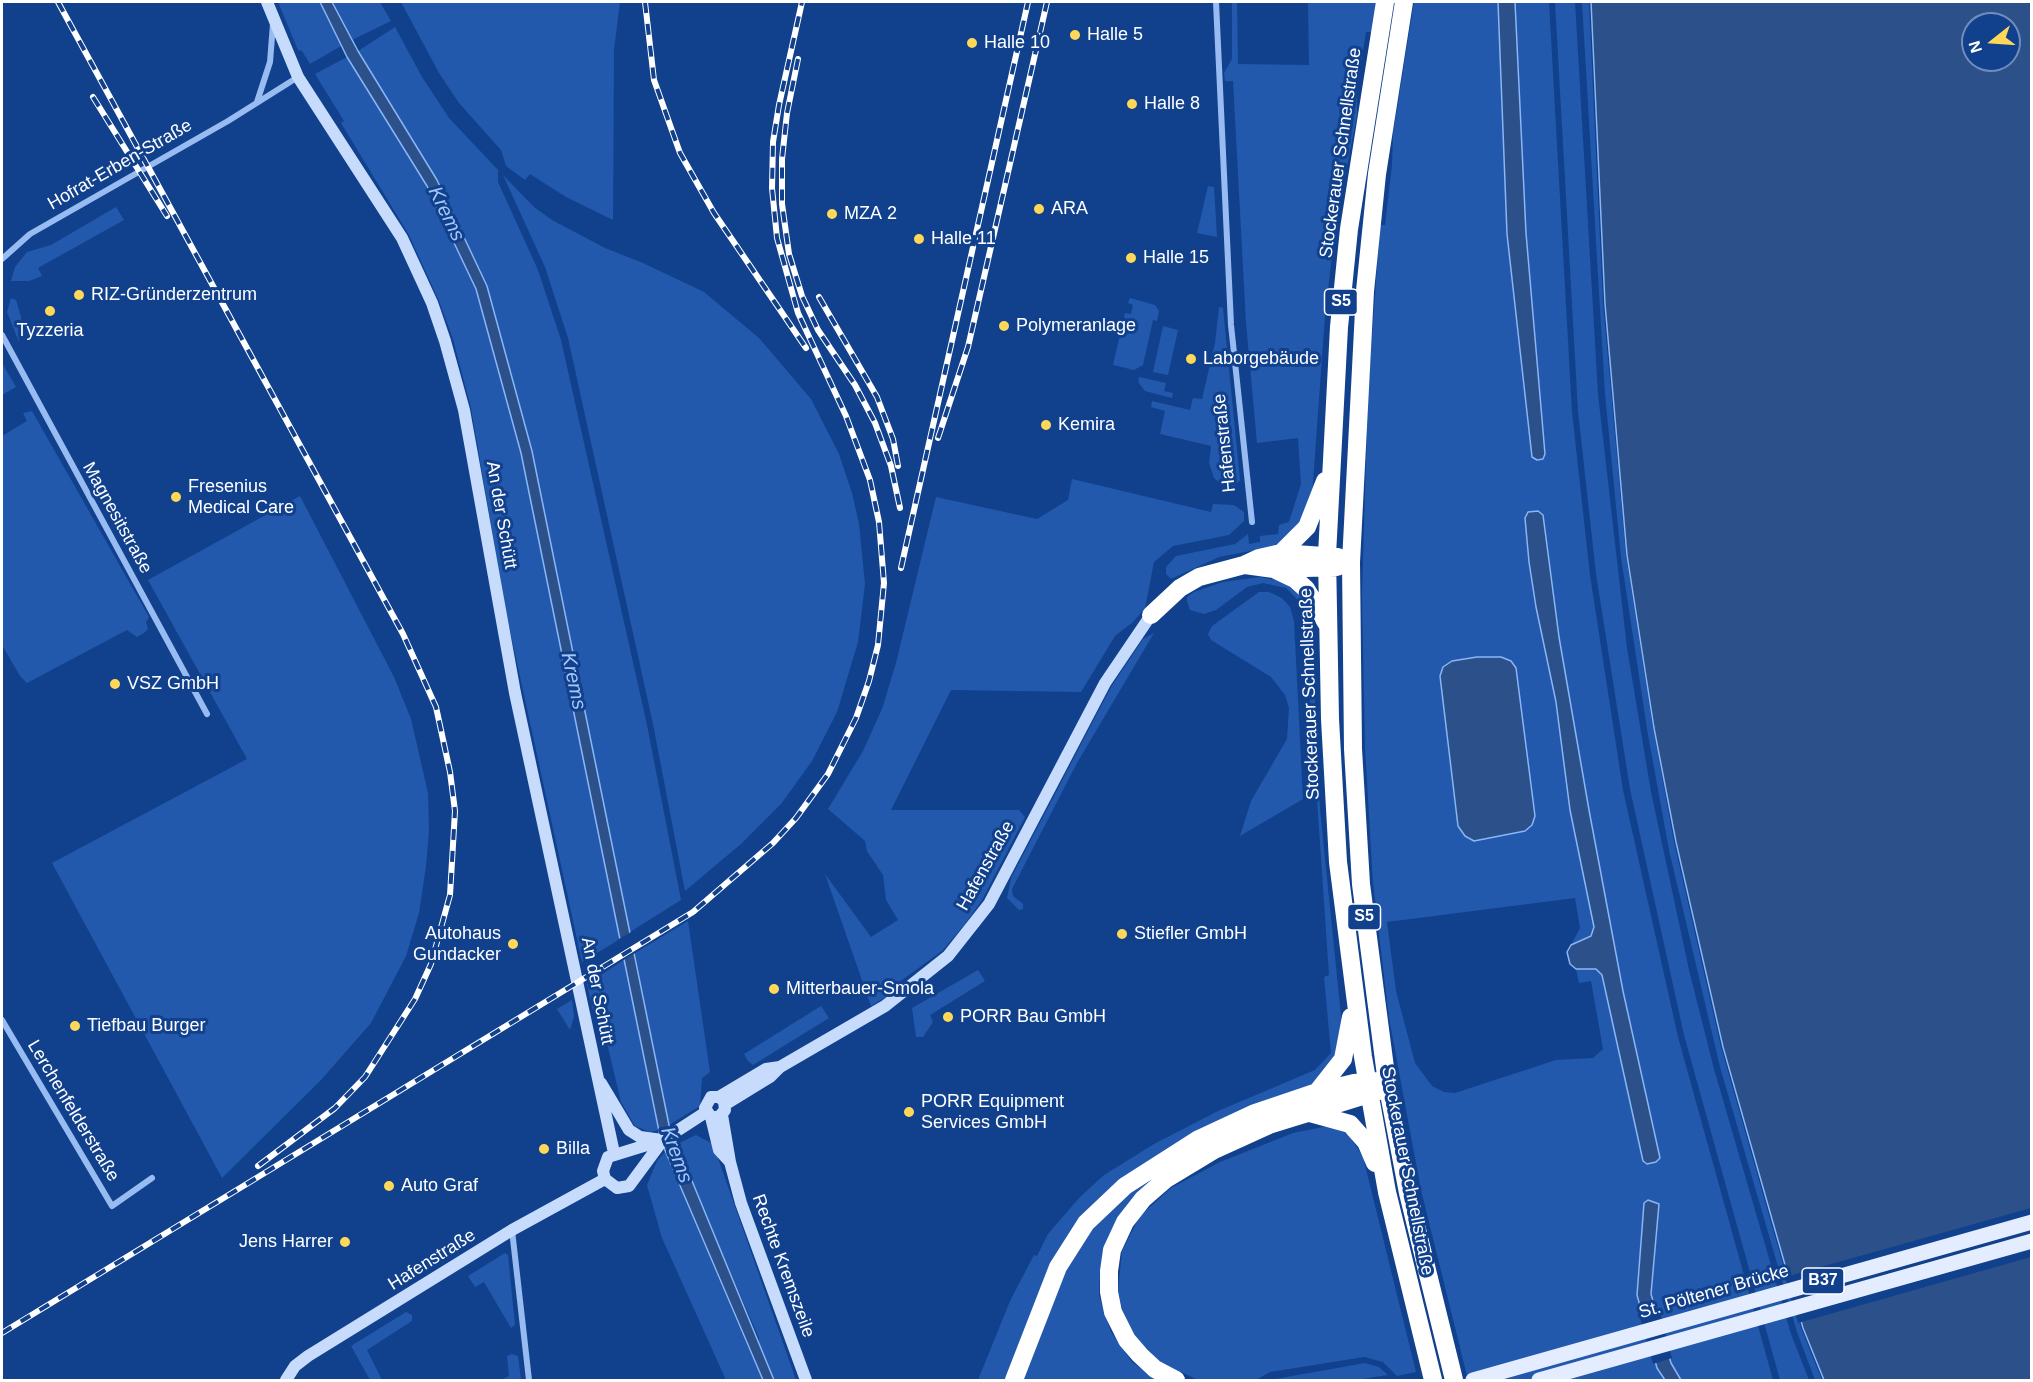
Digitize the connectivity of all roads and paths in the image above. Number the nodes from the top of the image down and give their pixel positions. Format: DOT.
graph roads {
  1 [pos="267,2"];
  2 [pos="1216,2"];
  3 [pos="1385,2"];
  4 [pos="1404,2"];
  5 [pos="274,21"];
  6 [pos="298,77"];
  7 [pos="257,102"];
  8 [pos="2,259"];
  9 [pos="2,335"];
  10 [pos="1330,465"];
  11 [pos="1252,522"];
  12 [pos="1278,561"];
  13 [pos="1327,562"];
  14 [pos="1351,562"];
  15 [pos="1151,615"];
  16 [pos="1327,625"];
  17 [pos="207,714"];
  18 [pos="1354,999"];
  19 [pos="2,1020"];
  20 [pos="596,1074"];
  21 [pos="1387,1083"];
  22 [pos="1368,1088"];
  23 [pos="1317,1092"];
  24 [pos="714,1110"];
  25 [pos="1305,1112"];
  26 [pos="663,1140"];
  27 [pos="633,1152"];
  28 [pos="614,1153"];
  29 [pos="641,1172"];
  30 [pos="152,1178"];
  31 [pos="605,1179"];
  32 [pos="1387,1192"];
  33 [pos="2031,1222"];
  34 [pos="512,1230"];
  35 [pos="2031,1241"];
  36 [pos="286,1380"];
  37 [pos="529,1380"];
  38 [pos="806,1380"];
  39 [pos="1014,1380"];
  40 [pos="1176,1380"];
  41 [pos="1432,1380"];
  42 [pos="1454,1380"];
  43 [pos="1473,1380"];
  44 [pos="1539,1380"];
  1 -- 5 [label="street, An der Schütt"];
  2 -- 11 [label="street, Hafenstraße"];
  3 -- 10 [label="highway, Stockerauer Schnellstraße / S5"];
  4 -- 14 [label="highway, Stockerauer Schnellstraße / S5"];
  5 -- 6 [label="street, An der Schütt"];
  5 -- 7 [label="street"];
  6 -- 7 [label="street, Hofrat-Erben-Straße"];
  6 -- 20 [label="street, An der Schütt"];
  7 -- 8 [label="street, Hofrat-Erben-Straße"];
  9 -- 17 [label="street, Magnesitstraße"];
  10 -- 12 [label="highway"];
  10 -- 13 [label="highway, Stockerauer Schnellstraße / S5"];
  12 -- 13 [label="highway"];
  12 -- 15 [label="highway"];
  12 -- 16 [label="highway"];
  13 -- 14 [label="highway"];
  13 -- 16 [label="highway, Stockerauer Schnellstraße / S5"];
  14 -- 21 [label="highway, Stockerauer Schnellstraße / S5"];
  15 -- 24 [label="street, Hafenstraße"];
  16 -- 18 [label="highway, Stockerauer Schnellstraße / S5"];
  18 -- 22 [label="highway, Stockerauer Schnellstraße / S5"];
  18 -- 23 [label="highway"];
  19 -- 30 [label="street, Lerchenfelderstraße"];
  20 -- 26 [label="street, An der Schütt"];
  20 -- 28 [label="street, An der Schütt"];
  21 -- 22 [label="highway"];
  21 -- 42 [label="highway, Stockerauer Schnellstraße / S5"];
  22 -- 23 [label="highway"];
  22 -- 25 [label="highway"];
  22 -- 32 [label="highway, Stockerauer Schnellstraße / S5"];
  23 -- 39 [label="highway"];
  24 -- 26 [label="street, Hafenstraße"];
  24 -- 38 [label="street, Rechte Kremszeile"];
  25 -- 32 [label="highway"];
  25 -- 40 [label="highway"];
  26 -- 27 [label="street, Hafenstraße"];
  26 -- 29 [label="street, Hafenstraße"];
  27 -- 28 [label="street, Hafenstraße"];
  27 -- 29 [label="street"];
  28 -- 31 [label="street"];
  29 -- 31 [label="street"];
  31 -- 34 [label="street, Hafenstraße"];
  32 -- 41 [label="highway, Stockerauer Schnellstraße / S5"];
  33 -- 43 [label="main road, St. Pöltener Brücke / B37"];
  34 -- 36 [label="street, Hafenstraße"];
  34 -- 37 [label="street"];
  35 -- 44 [label="main road, St. Pöltener Brücke / B37"];
}
